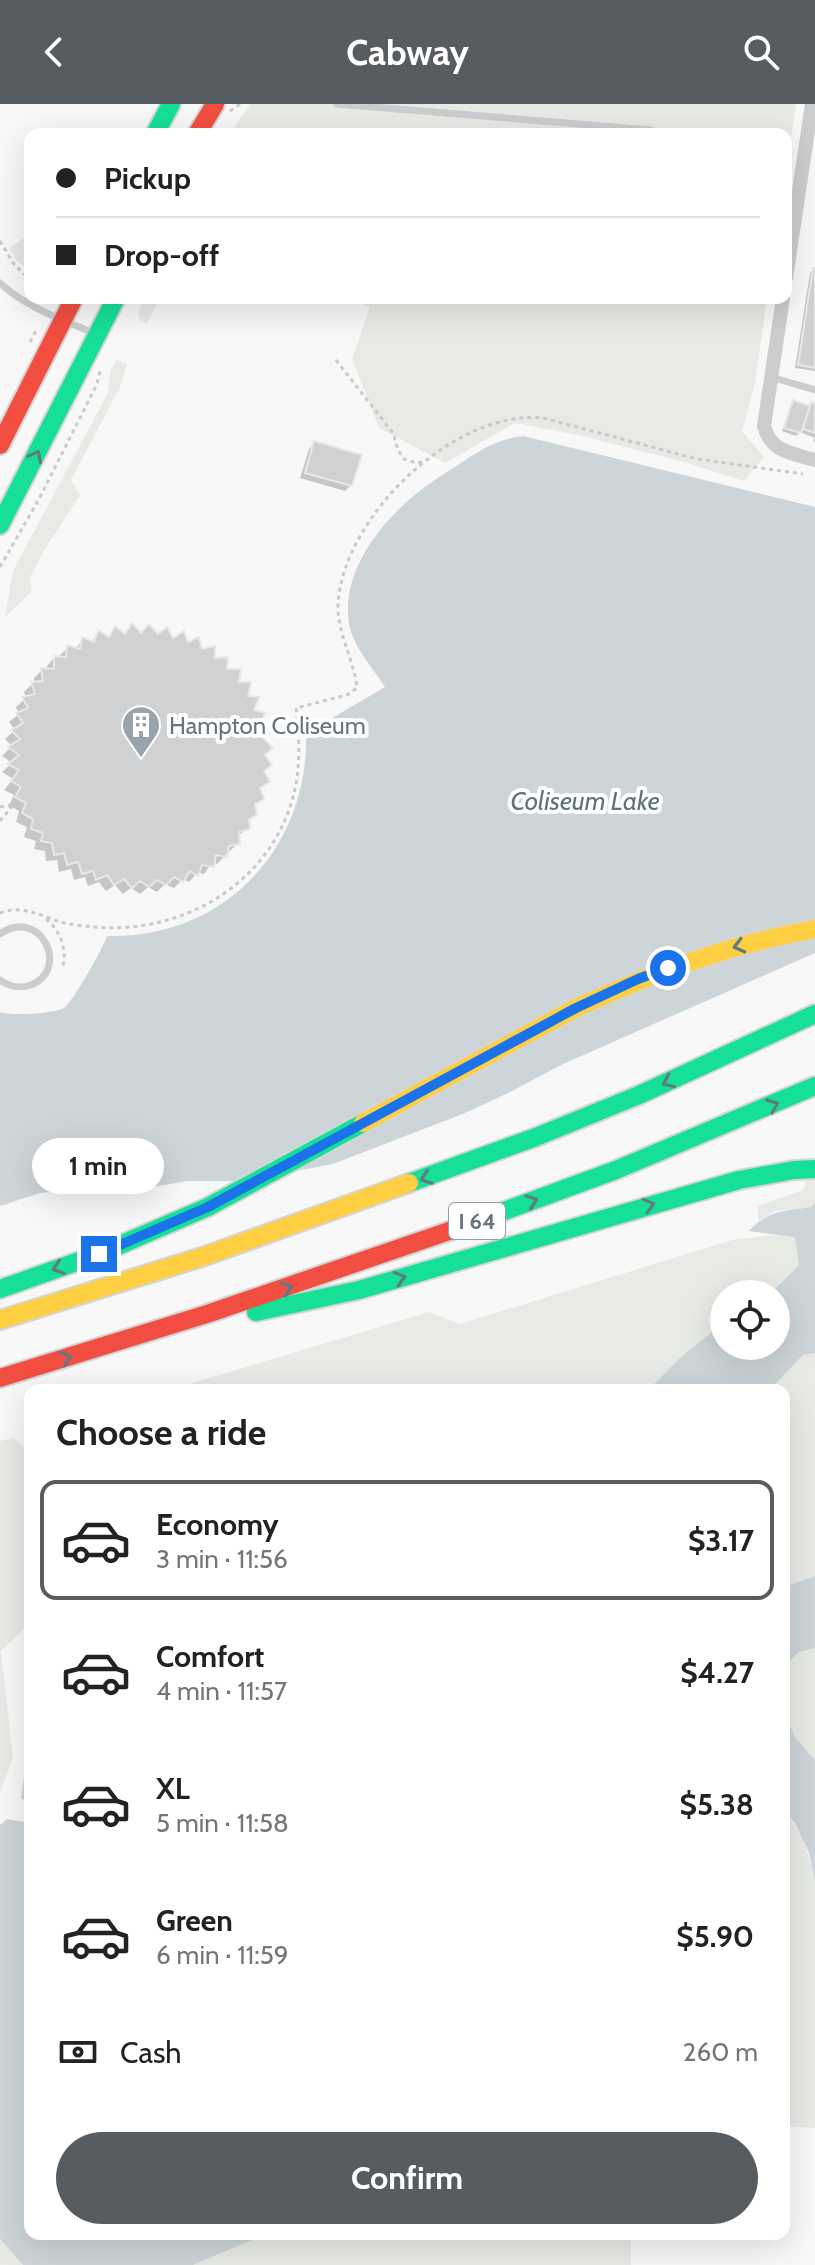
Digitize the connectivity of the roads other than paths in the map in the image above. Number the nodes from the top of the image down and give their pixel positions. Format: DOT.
graph roads {
  1 [pos="171,104"];
  2 [pos="215,104"];
  3 [pos="337,104"];
  4 [pos="812,104"];
  5 [pos="158,128"];
  6 [pos="201,128"];
  7 [pos="607,128"];
  8 [pos="811,140"];
  9 [pos="792,245"];
  10 [pos="0,283"];
  11 [pos="24,300"];
  12 [pos="33,304"];
  13 [pos="71,304"];
  14 [pos="113,304"];
  15 [pos="782,304"];
  16 [pos="64,320"];
  17 [pos="97,334"];
  18 [pos="771,377"];
  19 [pos="815,390"];
  20 [pos="0,445"];
  21 [pos="815,460"];
  22 [pos="0,525"];
  23 [pos="815,929"];
  24 [pos="0,934"];
  25 [pos="0,980"];
  26 [pos="815,1014"];
  27 [pos="815,1086"];
  28 [pos="815,1169"];
  29 [pos="0,1289"];
  30 [pos="0,1320"];
  31 [pos="132,1338"];
  32 [pos="0,1378"];
  1 -- 5 [label="main road"];
  2 -- 6 [label="main road"];
  3 -- 7 [label="lane"];
  4 -- 8 [label="street"];
  8 -- 9 [label="street"];
  10 -- 11 [label="lane"];
  12 -- 16 [label="lane"];
  13 -- 16 [label="main road"];
  14 -- 17 [label="main road"];
  15 -- 18 [label="street"];
  16 -- 17 [label="lane"];
  16 -- 20 [label="main road"];
  22 -- 17 [label="main road, one-way"];
  18 -- 19 [label="lane"];
  18 -- 21 [label="street"];
  23 -- 29 [label="main road, one-way"];
  24 -- 25 [label="lane"];
  26 -- 30 [label="main road, I 64, one-way"];
  31 -- 27 [label="main road, I 64, one-way"];
  31 -- 28 [label="main road, one-way"];
  32 -- 31 [label="main road, I 64, one-way"];
}
